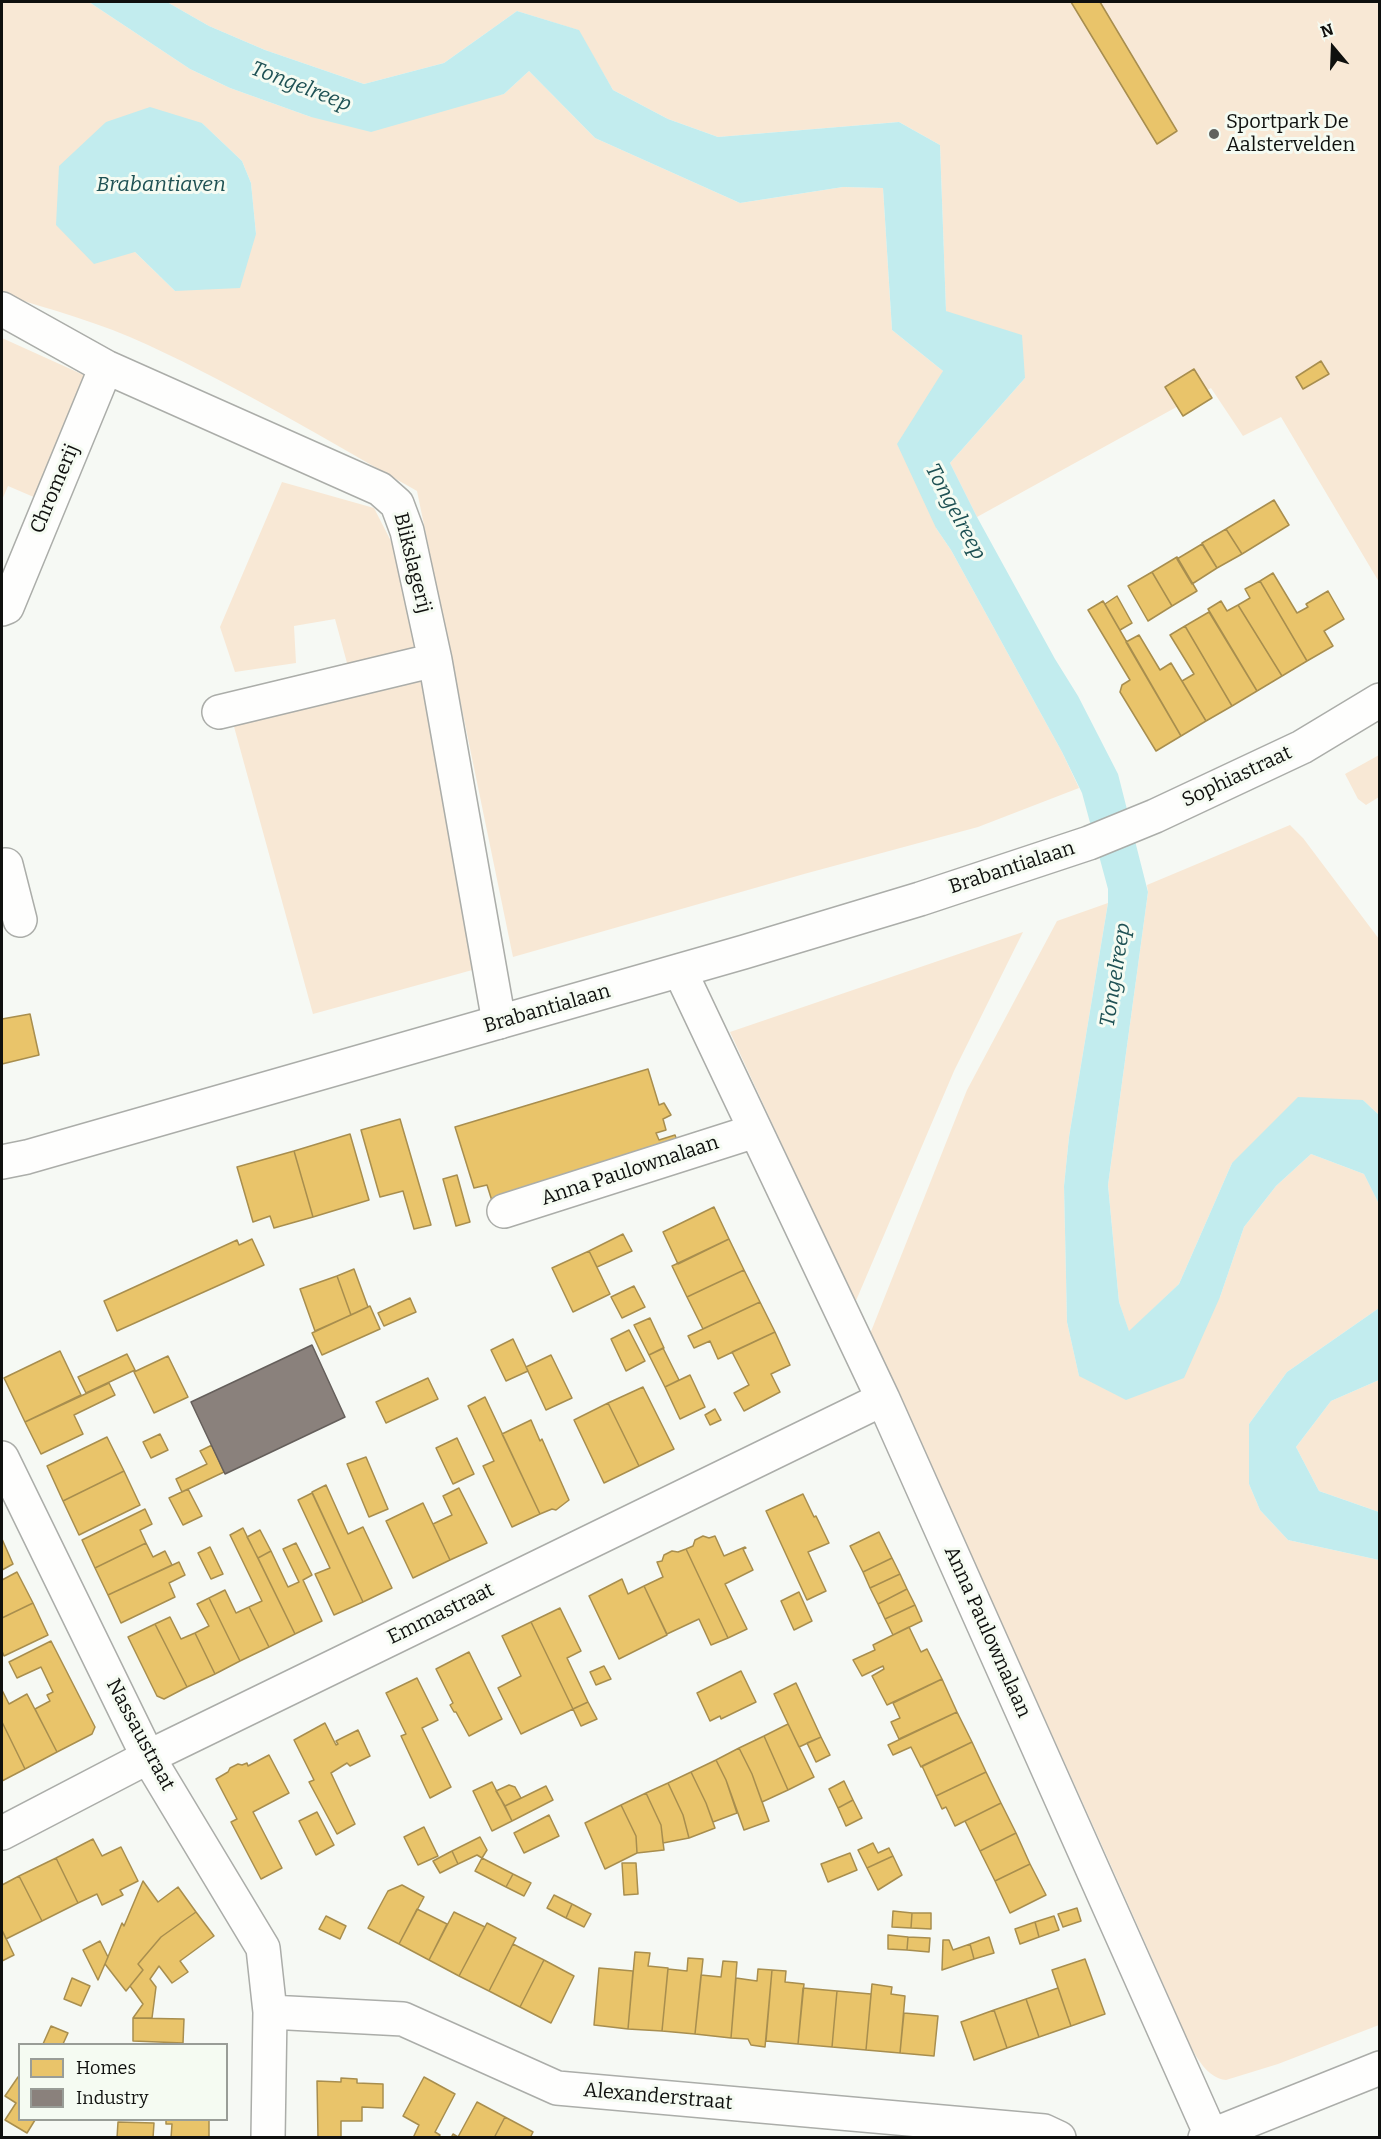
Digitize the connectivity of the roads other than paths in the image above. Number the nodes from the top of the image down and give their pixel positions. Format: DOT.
graph roads {
  1 [pos="2,309"];
  2 [pos="106,367"];
  3 [pos="2,609"];
  4 [pos="435,660"];
  5 [pos="1380,700"];
  6 [pos="219,712"];
  7 [pos="1089,843"];
  8 [pos="2,867"];
  9 [pos="20,920"];
  10 [pos="681,971"];
  11 [pos="499,1022"];
  12 [pos="755,1131"];
  13 [pos="2,1162"];
  14 [pos="504,1211"];
  15 [pos="883,1399"];
  16 [pos="2,1458"];
  17 [pos="148,1757"];
  18 [pos="2,1833"];
  19 [pos="270,2012"];
  20 [pos="1380,2068"];
  21 [pos="1208,2137"];
  22 [pos="268,2138"];
  23 [pos="1059,2138"];
  1 -- 2 [label="street, Blikslagerij"];
  2 -- 3 [label="street, Chromerij"];
  2 -- 4 [label="street, Blikslagerij"];
  4 -- 6 [label="street"];
  4 -- 11 [label="street, Blikslagerij"];
  5 -- 7 [label="street, Sophiastraat"];
  7 -- 10 [label="street, Brabantialaan"];
  8 -- 9 [label="street"];
  10 -- 11 [label="street, Brabantialaan"];
  10 -- 12 [label="street, Anna Paulownalaan"];
  11 -- 13 [label="street, Brabantialaan"];
  12 -- 14 [label="street, Anna Paulownalaan"];
  12 -- 15 [label="street, Anna Paulownalaan"];
  15 -- 17 [label="street, Emmastraat"];
  15 -- 21 [label="street, Anna Paulownalaan"];
  16 -- 17 [label="street, Nassaustraat"];
  17 -- 18 [label="street, Emmastraat"];
  17 -- 19 [label="street, Nassaustraat"];
  19 -- 22 [label="street, Nassaustraat"];
  19 -- 23 [label="street, Alexanderstraat"];
  20 -- 21 [label="street, Anna Paulownalaan"];
}
